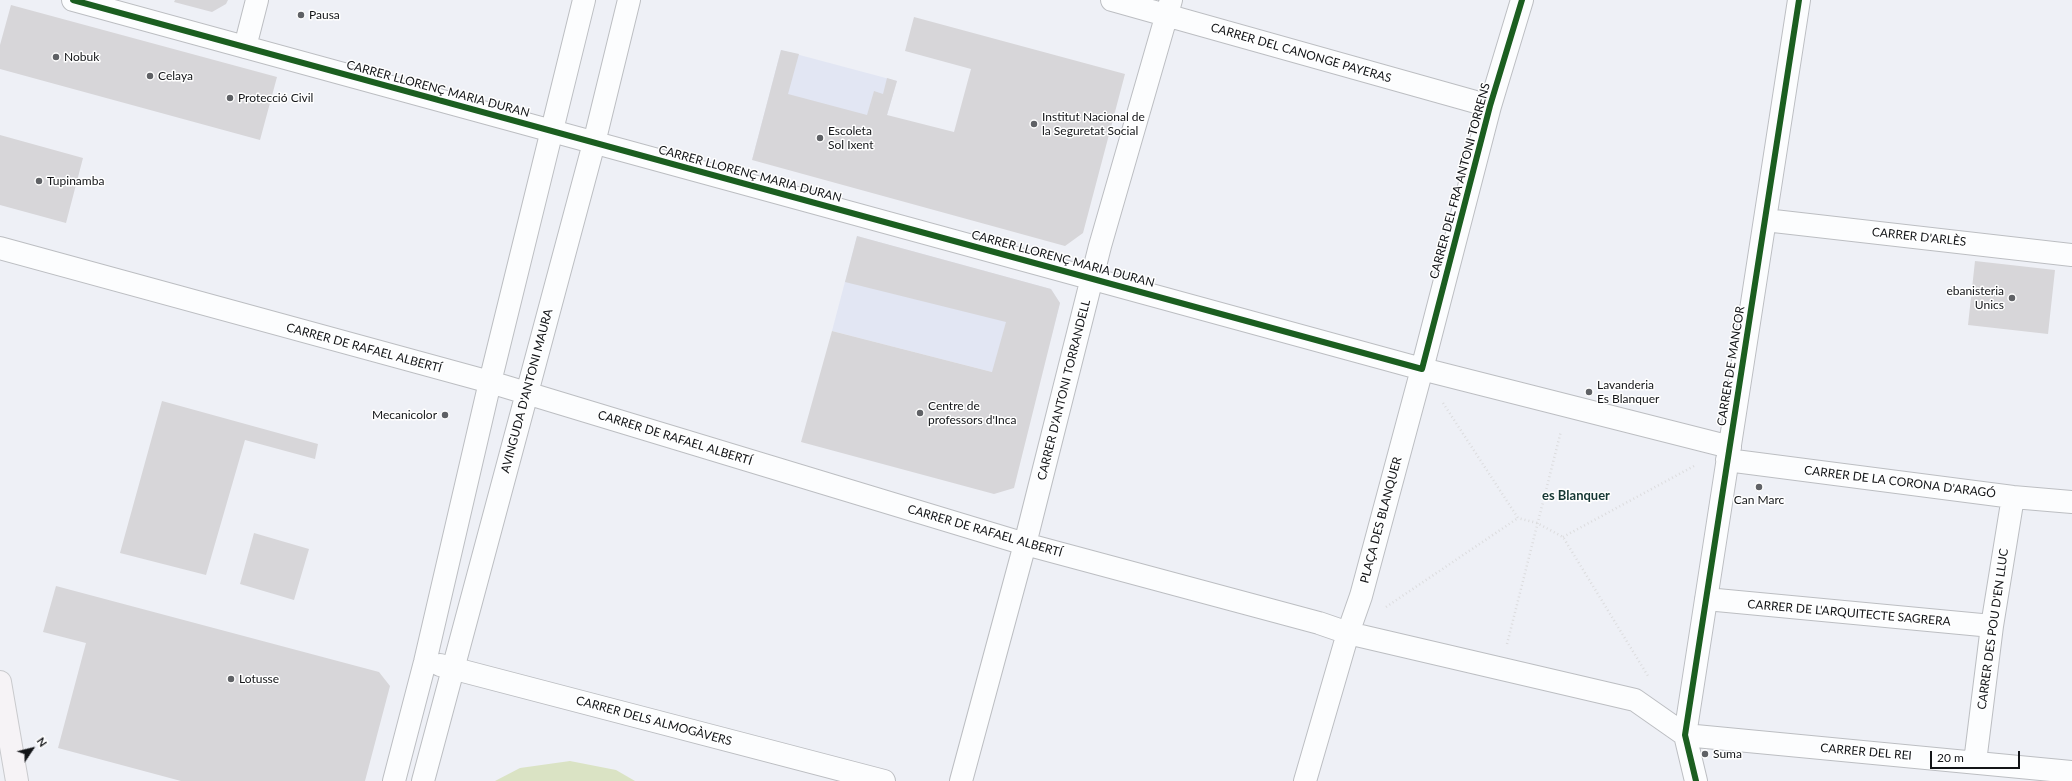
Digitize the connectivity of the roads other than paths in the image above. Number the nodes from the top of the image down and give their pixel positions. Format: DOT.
graph roads {
  1 [pos="77,0"];
  2 [pos="257,0"];
  3 [pos="584,0"];
  4 [pos="629,0"];
  5 [pos="1112,0"];
  6 [pos="1522,0"];
  7 [pos="1799,0"];
  8 [pos="1169,8"];
  9 [pos="245,47"];
  10 [pos="1490,106"];
  11 [pos="551,131"];
  12 [pos="594,142"];
  13 [pos="1765,220"];
  14 [pos="0,248"];
  15 [pos="2072,255"];
  16 [pos="1092,279"];
  17 [pos="1422,369"];
  18 [pos="490,382"];
  19 [pos="526,393"];
  20 [pos="1728,454"];
  21 [pos="2014,496"];
  22 [pos="2072,502"];
  23 [pos="1025,544"];
  24 [pos="1706,599"];
  25 [pos="1992,626"];
  26 [pos="1348,633"];
  27 [pos="424,662"];
  28 [pos="453,669"];
  29 [pos="0,682"];
  30 [pos="1685,735"];
  31 [pos="1975,762"];
  32 [pos="2072,772"];
  33 [pos="17,781"];
  34 [pos="394,781"];
  35 [pos="423,781"];
  36 [pos="884,781"];
  37 [pos="961,781"];
  38 [pos="1305,781"];
  39 [pos="1696,781"];
  1 -- 9 [label="street, CARRER LLORENÇ MARIA DURAN"];
  2 -- 9 [label="street"];
  3 -- 11 [label="street"];
  4 -- 12 [label="street, AVINGUDA D'ANTONI MAURA"];
  5 -- 8 [label="street, CARRER DEL CANONGE PAYERAS"];
  6 -- 10 [label="street, CARRER DEL FRA ANTONI TORRENS"];
  7 -- 13 [label="street, CARRER DE MANCOR"];
  8 -- 10 [label="street, CARRER DEL CANONGE PAYERAS"];
  8 -- 16 [label="street, CARRER D'ANTONI TORRANDELL"];
  9 -- 11 [label="street, CARRER LLORENÇ MARIA DURAN"];
  10 -- 17 [label="street, CARRER DEL FRA ANTONI TORRENS"];
  11 -- 12 [label="street, CARRER LLORENÇ MARIA DURAN"];
  11 -- 18 [label="street"];
  12 -- 16 [label="street, CARRER LLORENÇ MARIA DURAN"];
  12 -- 19 [label="street, AVINGUDA D'ANTONI MAURA"];
  13 -- 15 [label="street, CARRER D'ARLÈS"];
  13 -- 20 [label="street, CARRER DE MANCOR"];
  14 -- 18 [label="street, CARRER DE RAFAEL ALBERTÍ"];
  16 -- 17 [label="street, CARRER LLORENÇ MARIA DURAN"];
  16 -- 23 [label="street, CARRER D'ANTONI TORRANDELL"];
  17 -- 20 [label="street"];
  17 -- 26 [label="street, PLAÇA DES BLANQUER"];
  18 -- 19 [label="street, CARRER DE RAFAEL ALBERTÍ"];
  18 -- 27 [label="street"];
  19 -- 23 [label="street, CARRER DE RAFAEL ALBERTÍ"];
  19 -- 28 [label="street, AVINGUDA D'ANTONI MAURA"];
  20 -- 21 [label="street, CARRER DE LA CORONA D'ARAGÓ"];
  20 -- 24 [label="street, CARRER DE MANCOR"];
  21 -- 22 [label="street, CARRER DE LA CORONA D'ARAGÓ"];
  21 -- 25 [label="street, CARRER DES POU D'EN LLUC"];
  23 -- 26 [label="street, CARRER DE RAFAEL ALBERTÍ"];
  23 -- 37 [label="street, CARRER D'ANTONI TORRANDELL"];
  24 -- 25 [label="street, CARRER DE L'ARQUITECTE SAGRERA"];
  24 -- 30 [label="street, CARRER DE MANCOR"];
  25 -- 31 [label="street, CARRER DES POU D'EN LLUC"];
  26 -- 30 [label="street"];
  26 -- 38 [label="street, PLAÇA DES BLANQUER"];
  27 -- 28 [label="street, CARRER DELS ALMOGÀVERS"];
  27 -- 34 [label="street"];
  28 -- 35 [label="street, AVINGUDA D'ANTONI MAURA"];
  28 -- 36 [label="street, CARRER DELS ALMOGÀVERS"];
  29 -- 33 [label="main road"];
  30 -- 31 [label="street, CARRER DEL REI"];
  30 -- 39 [label="street"];
  31 -- 32 [label="street, CARRER DEL REI"];
}
